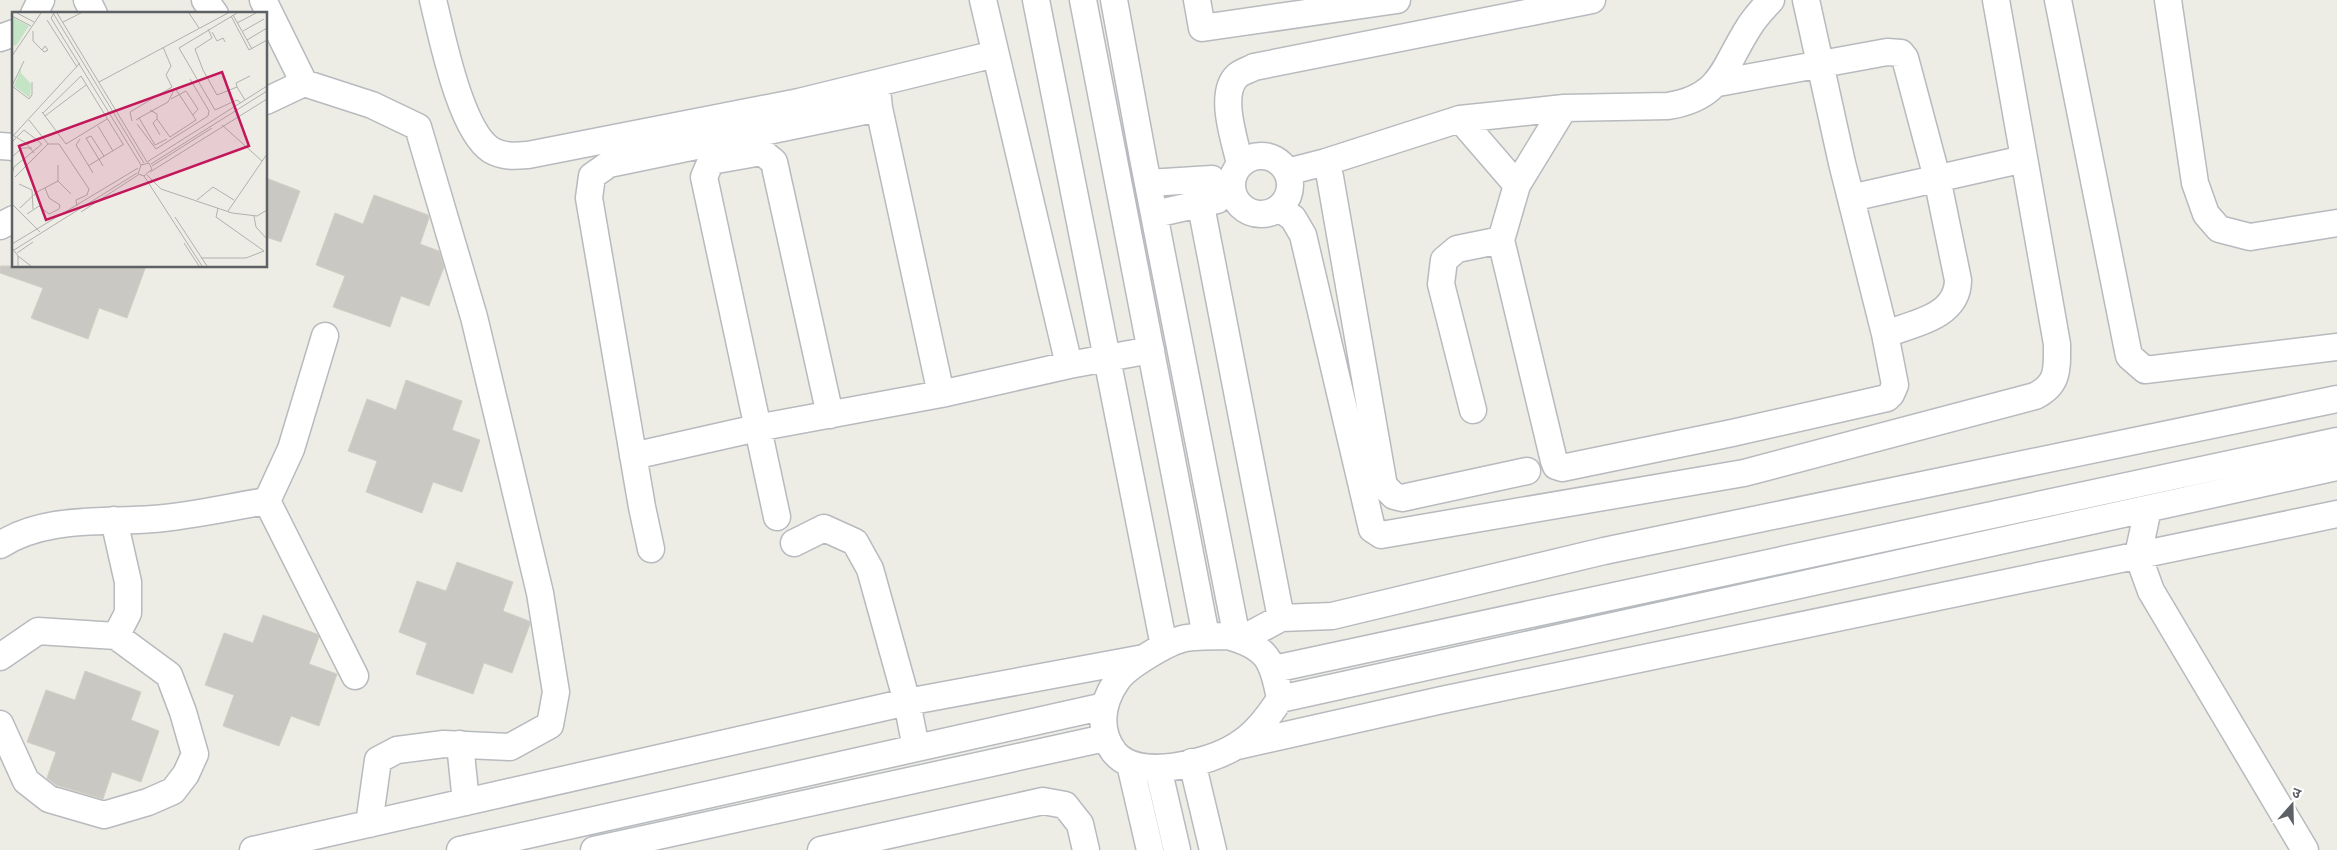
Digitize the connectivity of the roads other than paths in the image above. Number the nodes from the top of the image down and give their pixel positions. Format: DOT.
graph roads {
  1 [pos="41,0"];
  2 [pos="87,0"];
  3 [pos="205,0"];
  4 [pos="264,0"];
  5 [pos="433,0"];
  6 [pos="983,0"];
  7 [pos="1036,0"];
  8 [pos="1083,0"];
  9 [pos="1114,0"];
  10 [pos="1197,0"];
  11 [pos="1397,0"];
  12 [pos="1592,0"];
  13 [pos="1771,0"];
  14 [pos="1806,0"];
  15 [pos="1996,0"];
  16 [pos="2058,0"];
  17 [pos="2168,0"];
  18 [pos="35,12"];
  19 [pos="93,12"];
  20 [pos="214,12"];
  21 [pos="12,34"];
  22 [pos="0,38"];
  23 [pos="995,54"];
  24 [pos="1821,66"];
  25 [pos="304,83"];
  26 [pos="1718,83"];
  27 [pos="878,96"];
  28 [pos="268,100"];
  29 [pos="1564,108"];
  30 [pos="1460,118"];
  31 [pos="2024,159"];
  32 [pos="1326,162"];
  33 [pos="1287,172"];
  34 [pos="1937,178"];
  35 [pos="1235,179"];
  36 [pos="1148,183"];
  37 [pos="1517,185"];
  38 [pos="1198,192"];
  39 [pos="1851,198"];
  40 [pos="1279,208"];
  41 [pos="1154,214"];
  42 [pos="12,221"];
  43 [pos="2337,223"];
  44 [pos="0,226"];
  45 [pos="1501,240"];
  46 [pos="1885,334"];
  47 [pos="325,336"];
  48 [pos="2337,347"];
  49 [pos="1150,350"];
  50 [pos="1108,358"];
  51 [pos="1070,365"];
  52 [pos="941,394"];
  53 [pos="2337,399"];
  54 [pos="1473,410"];
  55 [pos="830,415"];
  56 [pos="757,428"];
  57 [pos="1732,433"];
  58 [pos="2337,441"];
  59 [pos="633,456"];
  60 [pos="2337,467"];
  61 [pos="1527,471"];
  62 [pos="1744,473"];
  63 [pos="267,501"];
  64 [pos="2148,508"];
  65 [pos="2337,514"];
  66 [pos="777,517"];
  67 [pos="114,520"];
  68 [pos="794,543"];
  69 [pos="0,545"];
  70 [pos="651,549"];
  71 [pos="2138,555"];
  72 [pos="1281,618"];
  73 [pos="116,636"];
  74 [pos="1206,636"];
  75 [pos="1240,639"];
  76 [pos="1154,652"];
  77 [pos="0,657"];
  78 [pos="1274,669"];
  79 [pos="356,676"];
  80 [pos="1280,699"];
  81 [pos="908,702"];
  82 [pos="1104,706"];
  83 [pos="0,724"];
  84 [pos="1104,738"];
  85 [pos="460,744"];
  86 [pos="1237,746"];
  87 [pos="916,748"];
  88 [pos="1192,762"];
  89 [pos="1130,764"];
  90 [pos="1158,768"];
  91 [pos="466,802"];
  92 [pos="369,824"];
  93 [pos="253,850"];
  94 [pos="460,850"];
  95 [pos="594,850"];
  96 [pos="821,850"];
  97 [pos="1086,850"];
  98 [pos="1150,850"];
  99 [pos="1177,850"];
  100 [pos="1213,850"];
  101 [pos="2305,850"];
  1 -- 18 [label="street"];
  2 -- 19 [label="street"];
  3 -- 20 [label="street"];
  4 -- 25 [label="street"];
  5 -- 27 [label="street"];
  6 -- 23 [label="street"];
  7 -- 50 [label="street"];
  8 -- 49 [label="street"];
  9 -- 36 [label="street"];
  10 -- 11 [label="street"];
  12 -- 35 [label="street"];
  13 -- 26 [label="street"];
  14 -- 24 [label="street"];
  15 -- 31 [label="street"];
  16 -- 48 [label="street"];
  17 -- 43 [label="street"];
  21 -- 22 [label="street"];
  23 -- 27 [label="street"];
  23 -- 51 [label="street"];
  24 -- 26 [label="street"];
  24 -- 34 [label="street"];
  24 -- 39 [label="street"];
  25 -- 28 [label="street"];
  25 -- 85 [label="street"];
  26 -- 29 [label="street"];
  27 -- 52 [label="street"];
  27 -- 59 [label="street"];
  29 -- 30 [label="street"];
  29 -- 37 [label="street"];
  30 -- 32 [label="street"];
  30 -- 37 [label="street"];
  31 -- 34 [label="street"];
  31 -- 62 [label="street"];
  32 -- 33 [label="street"];
  32 -- 61 [label="street"];
  33 -- 35 [label="street"];
  33 -- 40 [label="street"];
  34 -- 39 [label="street"];
  34 -- 46 [label="street"];
  35 -- 38 [label="street"];
  35 -- 40 [label="street"];
  36 -- 38 [label="street"];
  36 -- 41 [label="street"];
  37 -- 45 [label="street"];
  38 -- 41 [label="street"];
  38 -- 72 [label="street"];
  39 -- 46 [label="street"];
  40 -- 62 [label="street"];
  41 -- 75 [label="street"];
  42 -- 44 [label="street"];
  45 -- 54 [label="street"];
  45 -- 57 [label="street"];
  46 -- 57 [label="street"];
  47 -- 63 [label="street"];
  49 -- 50 [label="street"];
  49 -- 74 [label="street"];
  50 -- 51 [label="street"];
  50 -- 76 [label="street"];
  51 -- 52 [label="street"];
  52 -- 55 [label="street"];
  53 -- 72 [label="street"];
  55 -- 56 [label="street"];
  55 -- 56 [label="street"];
  56 -- 59 [label="street"];
  56 -- 66 [label="street"];
  57 -- 62 [label="street"];
  58 -- 78 [label="street"];
  59 -- 70 [label="street"];
  60 -- 64 [label="street"];
  63 -- 67 [label="street"];
  63 -- 79 [label="street"];
  64 -- 71 [label="street"];
  64 -- 80 [label="street"];
  65 -- 71 [label="street"];
  67 -- 69 [label="street"];
  67 -- 73 [label="street"];
  68 -- 81 [label="street"];
  71 -- 86 [label="street"];
  71 -- 101 [label="street"];
  72 -- 75 [label="street"];
  73 -- 77 [label="street"];
  73 -- 83 [label="street"];
  74 -- 75 [label="street"];
  74 -- 76 [label="street"];
  75 -- 78 [label="street"];
  76 -- 81 [label="street"];
  76 -- 82 [label="street"];
  78 -- 80 [label="street"];
  80 -- 86 [label="street"];
  81 -- 87 [label="street"];
  81 -- 91 [label="street"];
  82 -- 84 [label="street"];
  82 -- 87 [label="street"];
  84 -- 89 [label="street"];
  84 -- 95 [label="street"];
  85 -- 91 [label="street"];
  85 -- 92 [label="street"];
  86 -- 88 [label="street"];
  87 -- 94 [label="street"];
  88 -- 90 [label="street"];
  88 -- 100 [label="street"];
  89 -- 90 [label="street"];
  89 -- 98 [label="street"];
  90 -- 99 [label="street"];
  91 -- 92 [label="street"];
  92 -- 93 [label="street"];
  96 -- 97 [label="street"];
}
